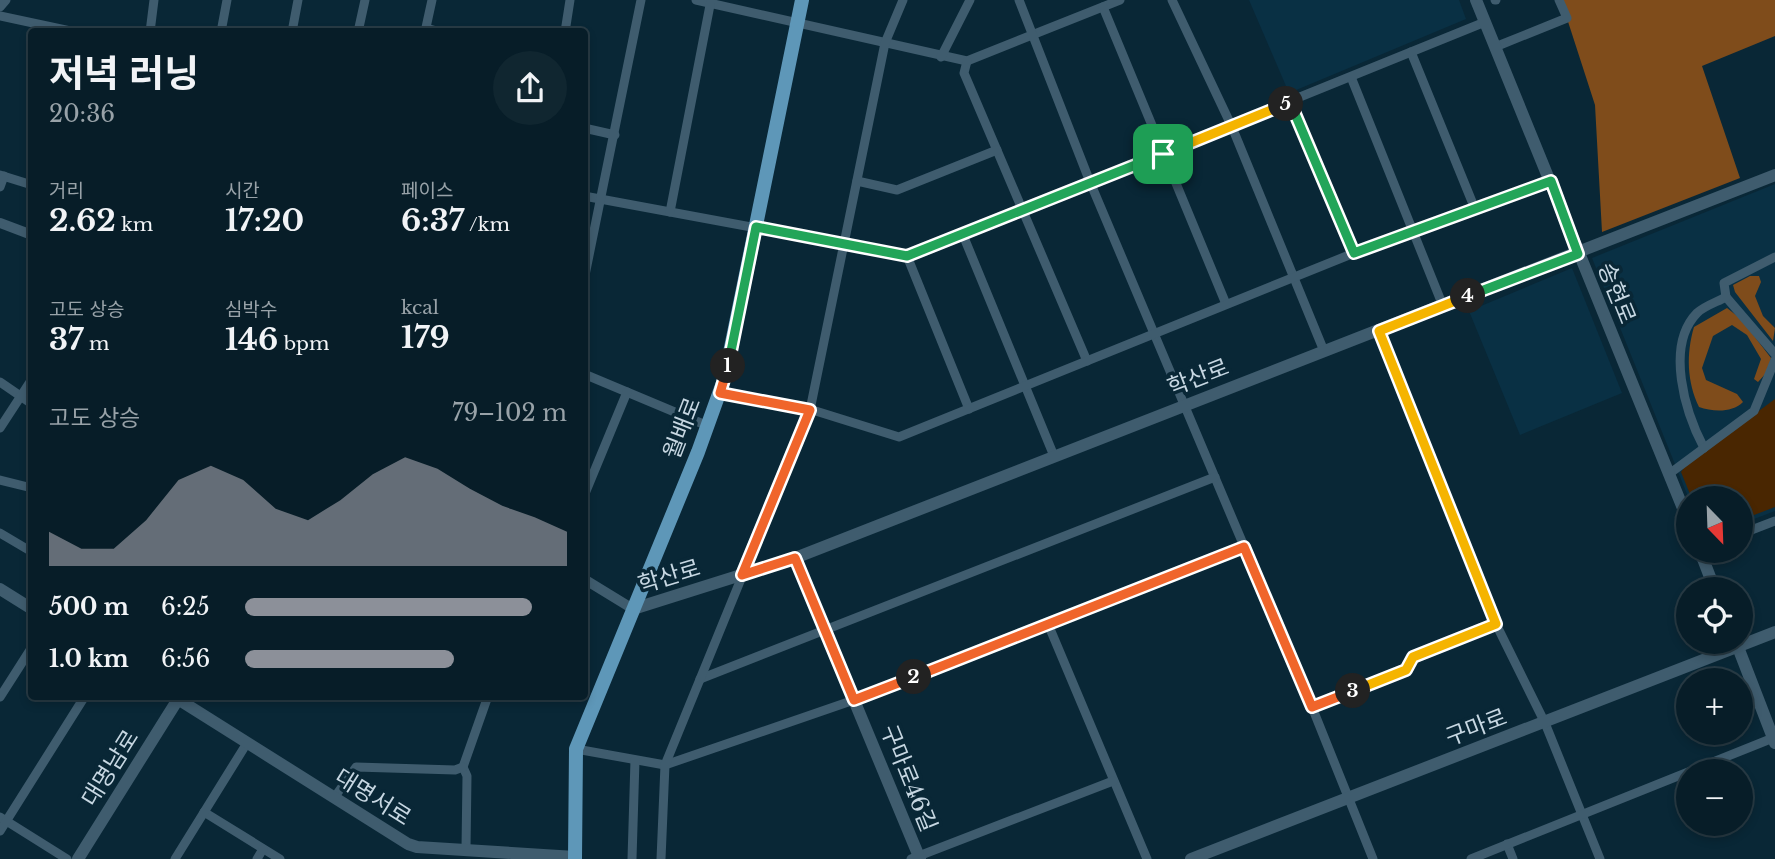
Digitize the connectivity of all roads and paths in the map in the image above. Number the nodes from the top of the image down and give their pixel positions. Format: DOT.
graph roads {
  1 [pos="6,0"];
  2 [pos="154,0"];
  3 [pos="228,0"];
  4 [pos="298,0"];
  5 [pos="365,0"];
  6 [pos="432,0"];
  7 [pos="570,0"];
  8 [pos="641,0"];
  9 [pos="696,0"];
  10 [pos="802,0"];
  11 [pos="903,0"];
  12 [pos="970,0"];
  13 [pos="1019,0"];
  14 [pos="1120,0"];
  15 [pos="1172,0"];
  16 [pos="1475,0"];
  17 [pos="1559,0"];
  18 [pos="711,1"];
  19 [pos="0,7"];
  20 [pos="1103,7"];
  21 [pos="0,16"];
  22 [pos="1485,22"];
  23 [pos="797,24"];
  24 [pos="56,28"];
  25 [pos="150,28"];
  26 [pos="222,28"];
  27 [pos="293,28"];
  28 [pos="359,28"];
  29 [pos="426,28"];
  30 [pos="566,28"];
  31 [pos="1032,36"];
  32 [pos="885,43"];
  33 [pos="1494,47"];
  34 [pos="1411,52"];
  35 [pos="941,57"];
  36 [pos="967,61"];
  37 [pos="1351,77"];
  38 [pos="1290,102"];
  39 [pos="1232,127"];
  40 [pos="588,129"];
  41 [pos="615,135"];
  42 [pos="998,150"];
  43 [pos="1163,154"];
  44 [pos="1775,175"];
  45 [pos="2,176"];
  46 [pos="857,181"];
  47 [pos="1551,181"];
  48 [pos="1090,182"];
  49 [pos="28,184"];
  50 [pos="0,187"];
  51 [pos="588,196"];
  52 [pos="602,199"];
  53 [pos="1023,209"];
  54 [pos="1475,209"];
  55 [pos="670,212"];
  56 [pos="0,223"];
  57 [pos="756,227"];
  58 [pos="1414,231"];
  59 [pos="28,234"];
  60 [pos="963,235"];
  61 [pos="845,246"];
  62 [pos="1354,253"];
  63 [pos="1578,254"];
  64 [pos="907,256"];
  65 [pos="1775,257"];
  66 [pos="588,262"];
  67 [pos="1293,276"];
  68 [pos="1726,297"];
  69 [pos="1226,304"];
  70 [pos="1443,306"];
  71 [pos="1379,331"];
  72 [pos="1156,333"];
  73 [pos="1324,351"];
  74 [pos="1775,357"];
  75 [pos="1087,361"];
  76 [pos="588,376"];
  77 [pos="0,382"];
  78 [pos="28,385"];
  79 [pos="1025,386"];
  80 [pos="627,392"];
  81 [pos="720,393"];
  82 [pos="19,397"];
  83 [pos="28,402"];
  84 [pos="1184,404"];
  85 [pos="969,409"];
  86 [pos="810,410"];
  87 [pos="708,426"];
  88 [pos="0,428"];
  89 [pos="1704,448"];
  90 [pos="1054,456"];
  91 [pos="1669,474"];
  92 [pos="1215,477"];
  93 [pos="0,480"];
  94 [pos="588,486"];
  95 [pos="28,487"];
  96 [pos="1676,491"];
  97 [pos="1775,521"];
  98 [pos="1754,529"];
  99 [pos="0,533"];
  100 [pos="1244,547"];
  101 [pos="28,550"];
  102 [pos="795,558"];
  103 [pos="742,575"];
  104 [pos="588,581"];
  105 [pos="0,589"];
  106 [pos="28,606"];
  107 [pos="633,609"];
  108 [pos="1048,624"];
  109 [pos="1496,624"];
  110 [pos="826,632"];
  111 [pos="1775,632"];
  112 [pos="1753,640"];
  113 [pos="28,653"];
  114 [pos="1715,654"];
  115 [pos="1741,654"];
  116 [pos="700,679"];
  117 [pos="0,697"];
  118 [pos="82,700"];
  119 [pos="176,700"];
  120 [pos="180,700"];
  121 [pos="486,700"];
  122 [pos="854,700"];
  123 [pos="1312,707"];
  124 [pos="1545,723"];
  125 [pos="1774,740"];
  126 [pos="247,743"];
  127 [pos="576,749"];
  128 [pos="635,760"];
  129 [pos="665,765"];
  130 [pos="463,767"];
  131 [pos="1113,781"];
  132 [pos="334,798"];
  133 [pos="1347,798"];
  134 [pos="204,813"];
  135 [pos="1581,814"];
  136 [pos="3,819"];
  137 [pos="0,831"];
  138 [pos="1507,844"];
  139 [pos="466,848"];
  140 [pos="263,849"];
  141 [pos="575,858"];
  142 [pos="916,858"];
  143 [pos="67,859"];
  144 [pos="78,859"];
  145 [pos="175,859"];
  146 [pos="257,859"];
  147 [pos="280,859"];
  148 [pos="632,859"];
  149 [pos="661,859"];
  150 [pos="1147,859"];
  151 [pos="1191,859"];
  152 [pos="1373,859"];
  153 [pos="1471,859"];
  154 [pos="1513,859"];
  155 [pos="1600,859"];
  1 -- 19 [label="street"];
  2 -- 25 [label="street"];
  3 -- 26 [label="street"];
  4 -- 27 [label="street"];
  5 -- 28 [label="street"];
  6 -- 29 [label="street"];
  7 -- 30 [label="street"];
  8 -- 41 [label="street"];
  9 -- 18 [label="street"];
  10 -- 23 [label="main road, 월배로"];
  11 -- 32 [label="street"];
  12 -- 35 [label="street"];
  13 -- 31 [label="street"];
  14 -- 20 [label="street"];
  15 -- 39 [label="street"];
  16 -- 22 [label="main road, 송현로"];
  17 -- 33 [label="street"];
  18 -- 23 [label="street"];
  18 -- 55 [label="street"];
  20 -- 31 [label="street"];
  20 -- 43 [label="street"];
  21 -- 24 [label="street"];
  22 -- 33 [label="main road, 송현로"];
  22 -- 34 [label="street"];
  23 -- 32 [label="street"];
  23 -- 57 [label="main road, 월배로"];
  31 -- 36 [label="street"];
  31 -- 48 [label="street"];
  32 -- 35 [label="street"];
  32 -- 46 [label="street"];
  33 -- 47 [label="main road, 송현로"];
  34 -- 37 [label="street"];
  34 -- 54 [label="street"];
  35 -- 36 [label="street"];
  36 -- 42 [label="street"];
  37 -- 38 [label="street"];
  37 -- 58 [label="street"];
  38 -- 39 [label="street"];
  38 -- 62 [label="street"];
  39 -- 43 [label="street"];
  39 -- 67 [label="street"];
  40 -- 41 [label="street"];
  41 -- 52 [label="street"];
  42 -- 46 [label="street"];
  42 -- 53 [label="street"];
  43 -- 48 [label="street"];
  43 -- 69 [label="street"];
  44 -- 63 [label="main road, 학산로"];
  45 -- 49 [label="street"];
  45 -- 50 [label="street"];
  46 -- 61 [label="street"];
  47 -- 54 [label="street"];
  47 -- 63 [label="main road, 송현로"];
  48 -- 53 [label="street"];
  48 -- 72 [label="street"];
  51 -- 52 [label="street"];
  52 -- 55 [label="street"];
  52 -- 66 [label="street"];
  53 -- 60 [label="street"];
  53 -- 75 [label="street"];
  54 -- 58 [label="street"];
  55 -- 57 [label="street"];
  56 -- 59 [label="street"];
  57 -- 61 [label="street"];
  57 -- 81 [label="main road, 월배로"];
  58 -- 62 [label="street"];
  58 -- 70 [label="street"];
  60 -- 64 [label="street"];
  60 -- 79 [label="street"];
  61 -- 64 [label="street"];
  61 -- 86 [label="street"];
  62 -- 67 [label="street"];
  63 -- 70 [label="main road, 학산로"];
  63 -- 91 [label="main road, 송현로"];
  64 -- 85 [label="street"];
  65 -- 68 [label="street"];
  67 -- 69 [label="street"];
  67 -- 73 [label="street"];
  68 -- 74 [label="street"];
  68 -- 89 [label="street"];
  69 -- 72 [label="street"];
  70 -- 71 [label="main road, 학산로"];
  71 -- 73 [label="main road, 학산로"];
  71 -- 109 [label="street"];
  72 -- 75 [label="street"];
  72 -- 84 [label="street"];
  73 -- 84 [label="main road, 학산로"];
  74 -- 89 [label="street"];
  75 -- 79 [label="street"];
  76 -- 80 [label="street"];
  77 -- 82 [label="street"];
  78 -- 82 [label="street"];
  79 -- 85 [label="street"];
  79 -- 90 [label="street"];
  80 -- 87 [label="street"];
  80 -- 94 [label="street"];
  81 -- 86 [label="street"];
  81 -- 87 [label="main road, 월배로"];
  82 -- 83 [label="street"];
  82 -- 88 [label="street"];
  84 -- 90 [label="main road, 학산로"];
  84 -- 92 [label="street"];
  85 -- 86 [label="street"];
  86 -- 103 [label="street"];
  87 -- 107 [label="main road, 월배로"];
  89 -- 91 [label="street"];
  90 -- 102 [label="main road, 학산로"];
  91 -- 96 [label="main road, 송현로"];
  92 -- 100 [label="street"];
  92 -- 110 [label="street"];
  93 -- 95 [label="street"];
  97 -- 98 [label="street"];
  99 -- 101 [label="street"];
  100 -- 108 [label="street"];
  100 -- 123 [label="street"];
  102 -- 103 [label="main road, 학산로"];
  102 -- 110 [label="main road, 구마로46길"];
  103 -- 107 [label="main road, 학산로"];
  103 -- 116 [label="street"];
  104 -- 107 [label="street"];
  105 -- 106 [label="main road"];
  107 -- 127 [label="main road, 월배로"];
  108 -- 122 [label="street"];
  108 -- 131 [label="street"];
  109 -- 123 [label="street"];
  109 -- 124 [label="street"];
  110 -- 116 [label="street"];
  110 -- 122 [label="main road, 구마로46길"];
  111 -- 112 [label="main road, 구마로"];
  113 -- 117 [label="street"];
  114 -- 124 [label="main road, 구마로"];
  115 -- 125 [label="main road"];
  116 -- 129 [label="street"];
  118 -- 136 [label="street"];
  119 -- 144 [label="main road, 대명남로"];
  120 -- 126 [label="main road, 대명서로"];
  121 -- 130 [label="street"];
  122 -- 129 [label="street"];
  122 -- 142 [label="main road, 구마로46길"];
  123 -- 133 [label="street"];
  124 -- 133 [label="main road, 구마로"];
  124 -- 135 [label="street"];
  125 -- 135 [label="street"];
  126 -- 132 [label="main road, 대명서로"];
  126 -- 134 [label="street"];
  127 -- 128 [label="street"];
  127 -- 141 [label="main road, 월배로"];
  128 -- 129 [label="street"];
  128 -- 148 [label="street"];
  129 -- 149 [label="street"];
  130 -- 132 [label="street"];
  130 -- 139 [label="street"];
  131 -- 142 [label="street"];
  131 -- 150 [label="street"];
  132 -- 139 [label="main road, 대명서로"];
  133 -- 151 [label="main road, 구마로"];
  133 -- 152 [label="street"];
  134 -- 140 [label="street"];
  134 -- 145 [label="street"];
  135 -- 138 [label="street"];
  135 -- 155 [label="street"];
  136 -- 137 [label="street"];
  136 -- 143 [label="street"];
  138 -- 153 [label="street"];
  138 -- 154 [label="street"];
  139 -- 141 [label="main road, 대명서로"];
  140 -- 146 [label="street"];
  140 -- 147 [label="street"];
}
